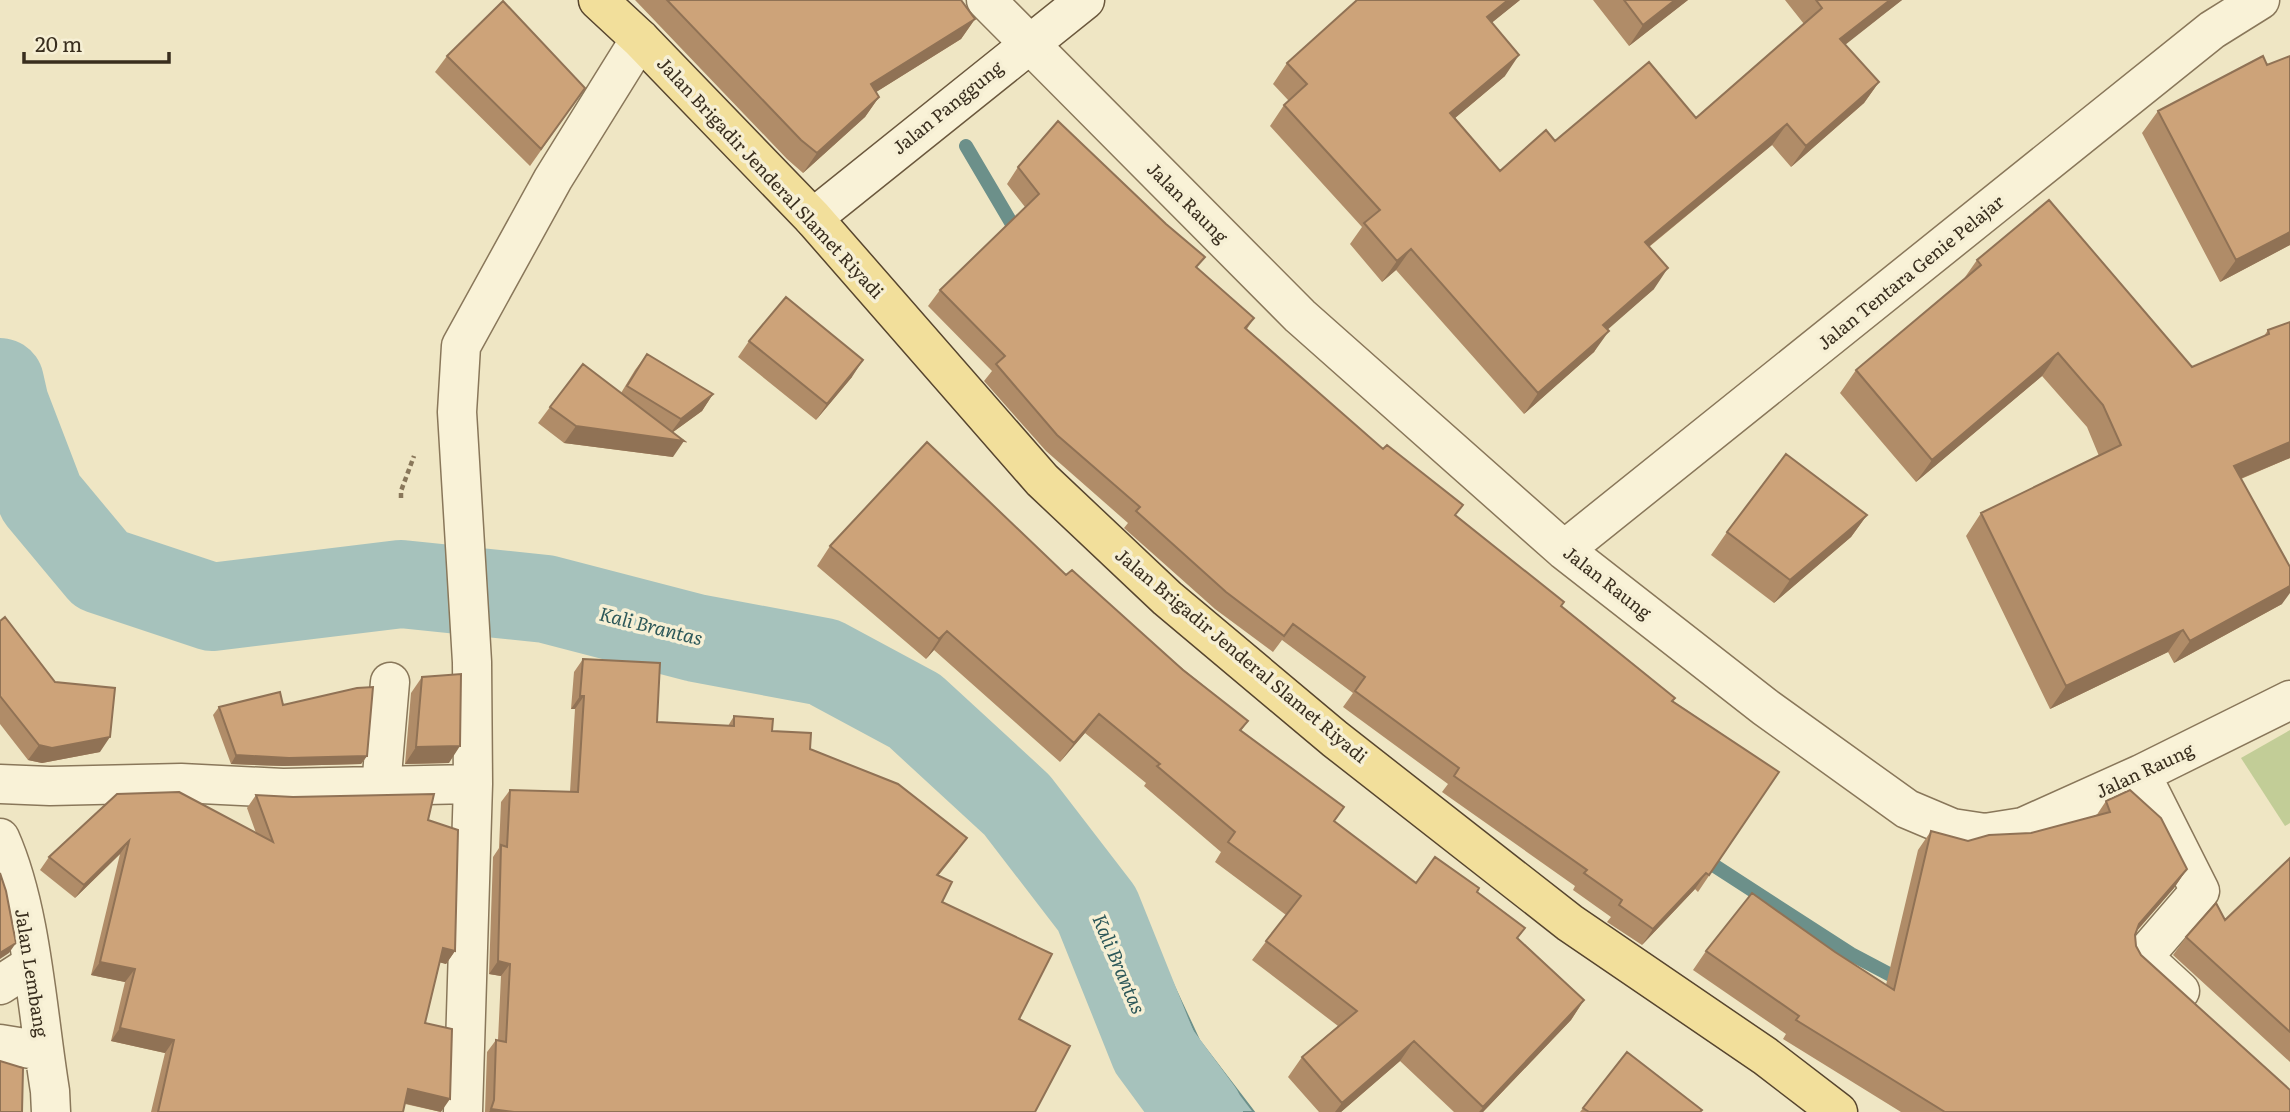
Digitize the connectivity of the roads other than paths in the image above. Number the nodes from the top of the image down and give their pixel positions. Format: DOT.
graph roads {
  1 [pos="598,0"];
  2 [pos="986,0"];
  3 [pos="1085,0"];
  4 [pos="2260,0"];
  5 [pos="640,39"];
  6 [pos="1028,44"];
  7 [pos="813,218"];
  8 [pos="1564,550"];
  9 [pos="390,682"];
  10 [pos="2290,701"];
  11 [pos="2141,774"];
  12 [pos="0,784"];
  13 [pos="473,784"];
  14 [pos="382,787"];
  15 [pos="0,838"];
  16 [pos="16,975"];
  17 [pos="2202,1011"];
  18 [pos="0,1044"];
  19 [pos="43,1051"];
  20 [pos="51,1112"];
  21 [pos="463,1112"];
  22 [pos="1838,1112"];
  1 -- 5 [label="main road, Jalan Brigadir Jenderal Slamet Riyadi"];
  2 -- 6 [label="street, Jalan Raung"];
  3 -- 6 [label="street, Jalan Panggung"];
  4 -- 8 [label="street, Jalan Tentara Genie Pelajar"];
  5 -- 7 [label="main road, Jalan Brigadir Jenderal Slamet Riyadi"];
  5 -- 13 [label="street"];
  6 -- 7 [label="street, Jalan Panggung"];
  6 -- 8 [label="street, Jalan Raung"];
  7 -- 22 [label="main road, Jalan Brigadir Jenderal Slamet Riyadi"];
  8 -- 11 [label="street, Jalan Raung"];
  9 -- 14 [label="street"];
  10 -- 11 [label="street, Jalan Raung"];
  11 -- 17 [label="street"];
  12 -- 14 [label="street"];
  13 -- 14 [label="street"];
  13 -- 21 [label="street"];
  15 -- 16 [label="street, Jalan Lembang"];
  16 -- 19 [label="street, Jalan Lembang"];
  18 -- 19 [label="street"];
  19 -- 20 [label="street, Jalan Lembang"];
}
